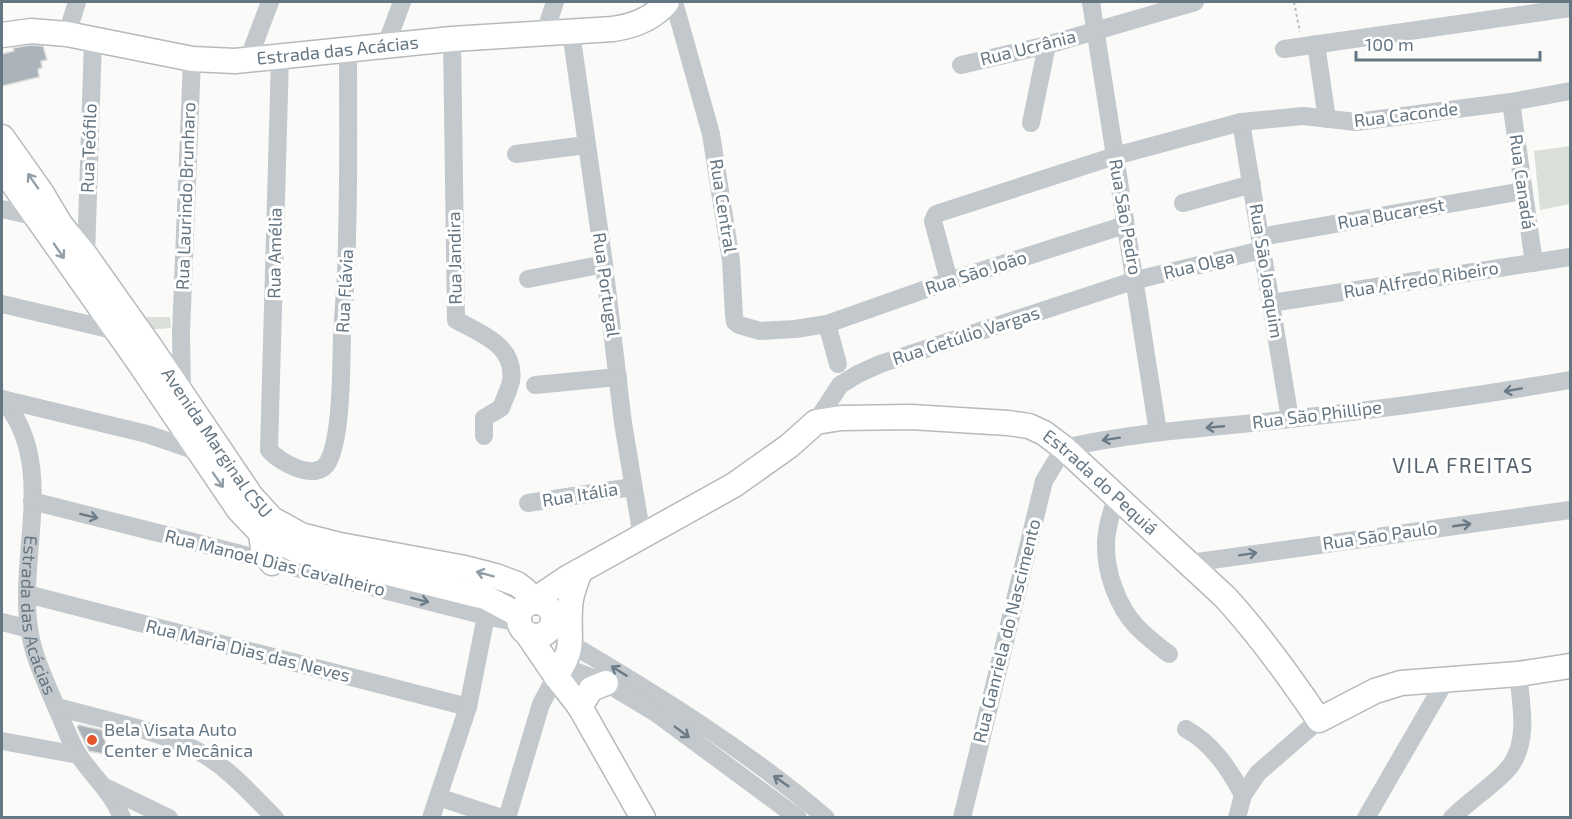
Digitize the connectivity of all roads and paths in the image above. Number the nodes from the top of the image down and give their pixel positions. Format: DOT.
graph roads {
  1 [pos="77,2"];
  2 [pos="270,2"];
  3 [pos="402,2"];
  4 [pos="555,2"];
  5 [pos="667,2"];
  6 [pos="674,2"];
  7 [pos="1091,2"];
  8 [pos="1195,2"];
  9 [pos="1294,2"];
  10 [pos="1570,8"];
  11 [pos="1095,30"];
  12 [pos="545,32"];
  13 [pos="571,32"];
  14 [pos="67,34"];
  15 [pos="2,35"];
  16 [pos="93,39"];
  17 [pos="452,39"];
  18 [pos="386,45"];
  19 [pos="1047,45"];
  20 [pos="1310,45"];
  21 [pos="348,49"];
  22 [pos="1284,49"];
  23 [pos="280,57"];
  24 [pos="192,59"];
  25 [pos="248,60"];
  26 [pos="961,65"];
  27 [pos="1570,91"];
  28 [pos="1511,102"];
  29 [pos="1328,119"];
  30 [pos="1241,122"];
  31 [pos="1031,123"];
  32 [pos="2,137"];
  33 [pos="586,145"];
  34 [pos="516,154"];
  35 [pos="1115,156"];
  36 [pos="2,168"];
  37 [pos="1252,184"];
  38 [pos="1523,191"];
  39 [pos="1183,203"];
  40 [pos="2,209"];
  41 [pos="87,211"];
  42 [pos="35,216"];
  43 [pos="60,224"];
  44 [pos="1125,225"];
  45 [pos="1261,243"];
  46 [pos="86,256"];
  47 [pos="1570,257"];
  48 [pos="1534,263"];
  49 [pos="604,264"];
  50 [pos="528,279"];
  51 [pos="1136,280"];
  52 [pos="949,281"];
  53 [pos="107,303"];
  54 [pos="1271,303"];
  55 [pos="2,304"];
  56 [pos="827,324"];
  57 [pos="117,331"];
  58 [pos="181,333"];
  59 [pos="151,348"];
  60 [pos="838,364"];
  61 [pos="618,377"];
  62 [pos="1570,380"];
  63 [pos="535,386"];
  64 [pos="2,399"];
  65 [pos="186,412"];
  66 [pos="1290,419"];
  67 [pos="816,422"];
  68 [pos="1158,432"];
  69 [pos="147,434"];
  70 [pos="484,436"];
  71 [pos="1064,448"];
  72 [pos="269,450"];
  73 [pos="199,452"];
  74 [pos="632,487"];
  75 [pos="1117,497"];
  76 [pos="32,501"];
  77 [pos="528,503"];
  78 [pos="1570,510"];
  79 [pos="261,533"];
  80 [pos="642,537"];
  81 [pos="272,563"];
  82 [pos="1190,563"];
  83 [pos="580,571"];
  84 [pos="27,594"];
  85 [pos="486,616"];
  86 [pos="559,618"];
  87 [pos="530,621"];
  88 [pos="2,622"];
  89 [pos="29,629"];
  90 [pos="1169,654"];
  91 [pos="564,662"];
  92 [pos="1570,666"];
  93 [pos="1518,674"];
  94 [pos="1447,678"];
  95 [pos="606,683"];
  96 [pos="57,707"];
  97 [pos="468,707"];
  98 [pos="580,707"];
  99 [pos="1319,720"];
  100 [pos="1186,729"];
  101 [pos="2,741"];
  102 [pos="710,742"];
  103 [pos="78,754"];
  104 [pos="103,786"];
  105 [pos="1243,795"];
  106 [pos="438,797"];
  107 [pos="122,818"];
  108 [pos="169,818"];
  109 [pos="275,818"];
  110 [pos="431,818"];
  111 [pos="505,818"];
  112 [pos="642,818"];
  113 [pos="798,818"];
  114 [pos="826,818"];
  115 [pos="962,818"];
  116 [pos="1237,818"];
  117 [pos="1366,818"];
  118 [pos="1452,818"];
  1 -- 14 [label="street"];
  2 -- 25 [label="street"];
  3 -- 18 [label="street"];
  4 -- 12 [label="street"];
  5 -- 13 [label="main road, Estrada das Acácias"];
  6 -- 56 [label="street, Rua Central"];
  7 -- 11 [label="street, Rua São Pedro"];
  8 -- 11 [label="street, Rua Ucrânia"];
  9 -- 20 [label="path"];
  10 -- 20 [label="street"];
  11 -- 19 [label="street, Rua Ucrânia"];
  11 -- 35 [label="street, Rua São Pedro"];
  12 -- 13 [label="main road, Estrada das Acácias"];
  12 -- 17 [label="main road, Estrada das Acácias"];
  13 -- 33 [label="street, Rua Portugal"];
  14 -- 15 [label="main road, Estrada das Acácias"];
  14 -- 16 [label="main road, Estrada das Acácias"];
  16 -- 24 [label="main road, Estrada das Acácias"];
  16 -- 41 [label="street, Rua Teófilo"];
  17 -- 18 [label="main road, Estrada das Acácias"];
  17 -- 70 [label="street, Rua Jandira"];
  18 -- 21 [label="main road, Estrada das Acácias"];
  19 -- 26 [label="street, Rua Ucrânia"];
  19 -- 31 [label="street"];
  20 -- 22 [label="street"];
  20 -- 29 [label="street"];
  21 -- 23 [label="main road, Estrada das Acácias"];
  21 -- 72 [label="street, Rua Flávia"];
  23 -- 25 [label="main road, Estrada das Acácias"];
  23 -- 72 [label="street, Rua Amélia"];
  24 -- 25 [label="main road, Estrada das Acácias"];
  24 -- 58 [label="street, Rua Laurindo Brunharo"];
  27 -- 28 [label="street, Rua Caconde"];
  28 -- 29 [label="street, Rua Caconde"];
  28 -- 38 [label="street, Rua Canadá"];
  29 -- 30 [label="street, Rua Caconde"];
  30 -- 35 [label="street, Rua Caconde"];
  30 -- 37 [label="street, Rua São Joaquim"];
  43 -- 32 [label="main road, Avenida Marginal CSU, one-way"];
  33 -- 34 [label="street"];
  33 -- 49 [label="street, Rua Portugal"];
  35 -- 44 [label="street, Rua São Pedro"];
  35 -- 52 [label="street, Rua Caconde"];
  36 -- 42 [label="main road, Avenida Marginal CSU"];
  37 -- 39 [label="street"];
  37 -- 45 [label="street, Rua São Joaquim"];
  38 -- 45 [label="street, Rua Bucarest"];
  38 -- 48 [label="street, Rua Canadá"];
  40 -- 42 [label="street"];
  41 -- 43 [label="street"];
  41 -- 46 [label="street, Rua Teófilo"];
  42 -- 43 [label="street"];
  42 -- 53 [label="main road, Avenida Marginal CSU, one-way"];
  43 -- 46 [label="main road, Avenida Marginal CSU"];
  44 -- 51 [label="street, Rua São Pedro"];
  44 -- 52 [label="street, Rua São João"];
  45 -- 51 [label="street, Rua Olga"];
  45 -- 54 [label="street, Rua São Joaquim"];
  46 -- 53 [label="main road, Avenida Marginal CSU"];
  47 -- 48 [label="street, Rua Alfredo Ribeiro"];
  48 -- 54 [label="street, Rua Alfredo Ribeiro"];
  49 -- 50 [label="street"];
  49 -- 61 [label="street, Rua Portugal"];
  51 -- 67 [label="street, Rua Getúlio Vargas"];
  51 -- 68 [label="street, Rua São Pedro"];
  52 -- 56 [label="street, Rua São João"];
  53 -- 57 [label="main road, Avenida Marginal CSU"];
  53 -- 59 [label="main road, Avenida Marginal CSU"];
  54 -- 66 [label="street, Rua São Joaquim"];
  55 -- 57 [label="street"];
  56 -- 60 [label="street"];
  57 -- 65 [label="main road, Avenida Marginal CSU"];
  58 -- 59 [label="street"];
  58 -- 65 [label="street, Rua Laurindo Brunharo"];
  59 -- 65 [label="main road, Avenida Marginal CSU"];
  61 -- 63 [label="street"];
  61 -- 74 [label="street, Rua Portugal"];
  62 -- 66 [label="street, Rua São Phillipe, one-way"];
  64 -- 69 [label="street"];
  64 -- 76 [label="street, Estrada das Acácias"];
  65 -- 69 [label="street"];
  65 -- 73 [label="main road, Avenida Marginal CSU"];
  87 -- 65 [label="main road, Avenida Marginal CSU, one-way"];
  66 -- 68 [label="street, Rua São Phillipe, one-way"];
  67 -- 71 [label="main road, Estrada do Pequiá"];
  67 -- 80 [label="main road"];
  68 -- 71 [label="street, Rua São Phillipe, one-way"];
  69 -- 73 [label="street"];
  71 -- 75 [label="main road, Estrada do Pequiá"];
  71 -- 115 [label="street, Rua Ganriela do Nascimento"];
  73 -- 79 [label="main road, Avenida Marginal CSU, one-way"];
  74 -- 77 [label="street, Rua Itália"];
  74 -- 80 [label="street, Rua Portugal"];
  75 -- 82 [label="main road, Estrada do Pequiá"];
  75 -- 90 [label="street"];
  76 -- 81 [label="street, Rua Manoel Dias Cavalheiro, one-way"];
  76 -- 84 [label="street, Estrada das Acácias"];
  82 -- 78 [label="street, Rua São Paulo, one-way"];
  79 -- 81 [label="main road"];
  79 -- 87 [label="main road, Avenida Marginal CSU"];
  80 -- 83 [label="main road"];
  81 -- 85 [label="street, Rua Manoel Dias Cavalheiro, one-way"];
  82 -- 99 [label="main road, Estrada do Pequiá"];
  83 -- 86 [label="main road"];
  83 -- 87 [label="main road"];
  84 -- 89 [label="street, Estrada das Acácias"];
  84 -- 97 [label="street, Rua Maria Dias das Neves"];
  85 -- 87 [label="street, Rua Manoel Dias Cavalheiro"];
  85 -- 97 [label="street"];
  86 -- 87 [label="main road"];
  86 -- 91 [label="main road"];
  87 -- 91 [label="main road"];
  88 -- 89 [label="street"];
  89 -- 96 [label="street, Estrada das Acácias"];
  91 -- 95 [label="street"];
  91 -- 98 [label="main road"];
  102 -- 91 [label="street, one-way"];
  91 -- 111 [label="street"];
  92 -- 93 [label="main road"];
  93 -- 94 [label="main road"];
  93 -- 118 [label="street"];
  94 -- 99 [label="main road"];
  94 -- 117 [label="street"];
  95 -- 98 [label="main road"];
  95 -- 102 [label="street, one-way"];
  96 -- 103 [label="street, Estrada das Acácias"];
  96 -- 109 [label="street"];
  97 -- 106 [label="street"];
  98 -- 112 [label="main road"];
  99 -- 105 [label="street"];
  100 -- 105 [label="street"];
  101 -- 103 [label="street"];
  102 -- 113 [label="street"];
  114 -- 102 [label="street, one-way"];
  103 -- 104 [label="street, Estrada das Acácias"];
  104 -- 107 [label="street, Estrada das Acácias"];
  104 -- 108 [label="street"];
  105 -- 116 [label="street"];
  106 -- 110 [label="street"];
  106 -- 111 [label="street"];
}
